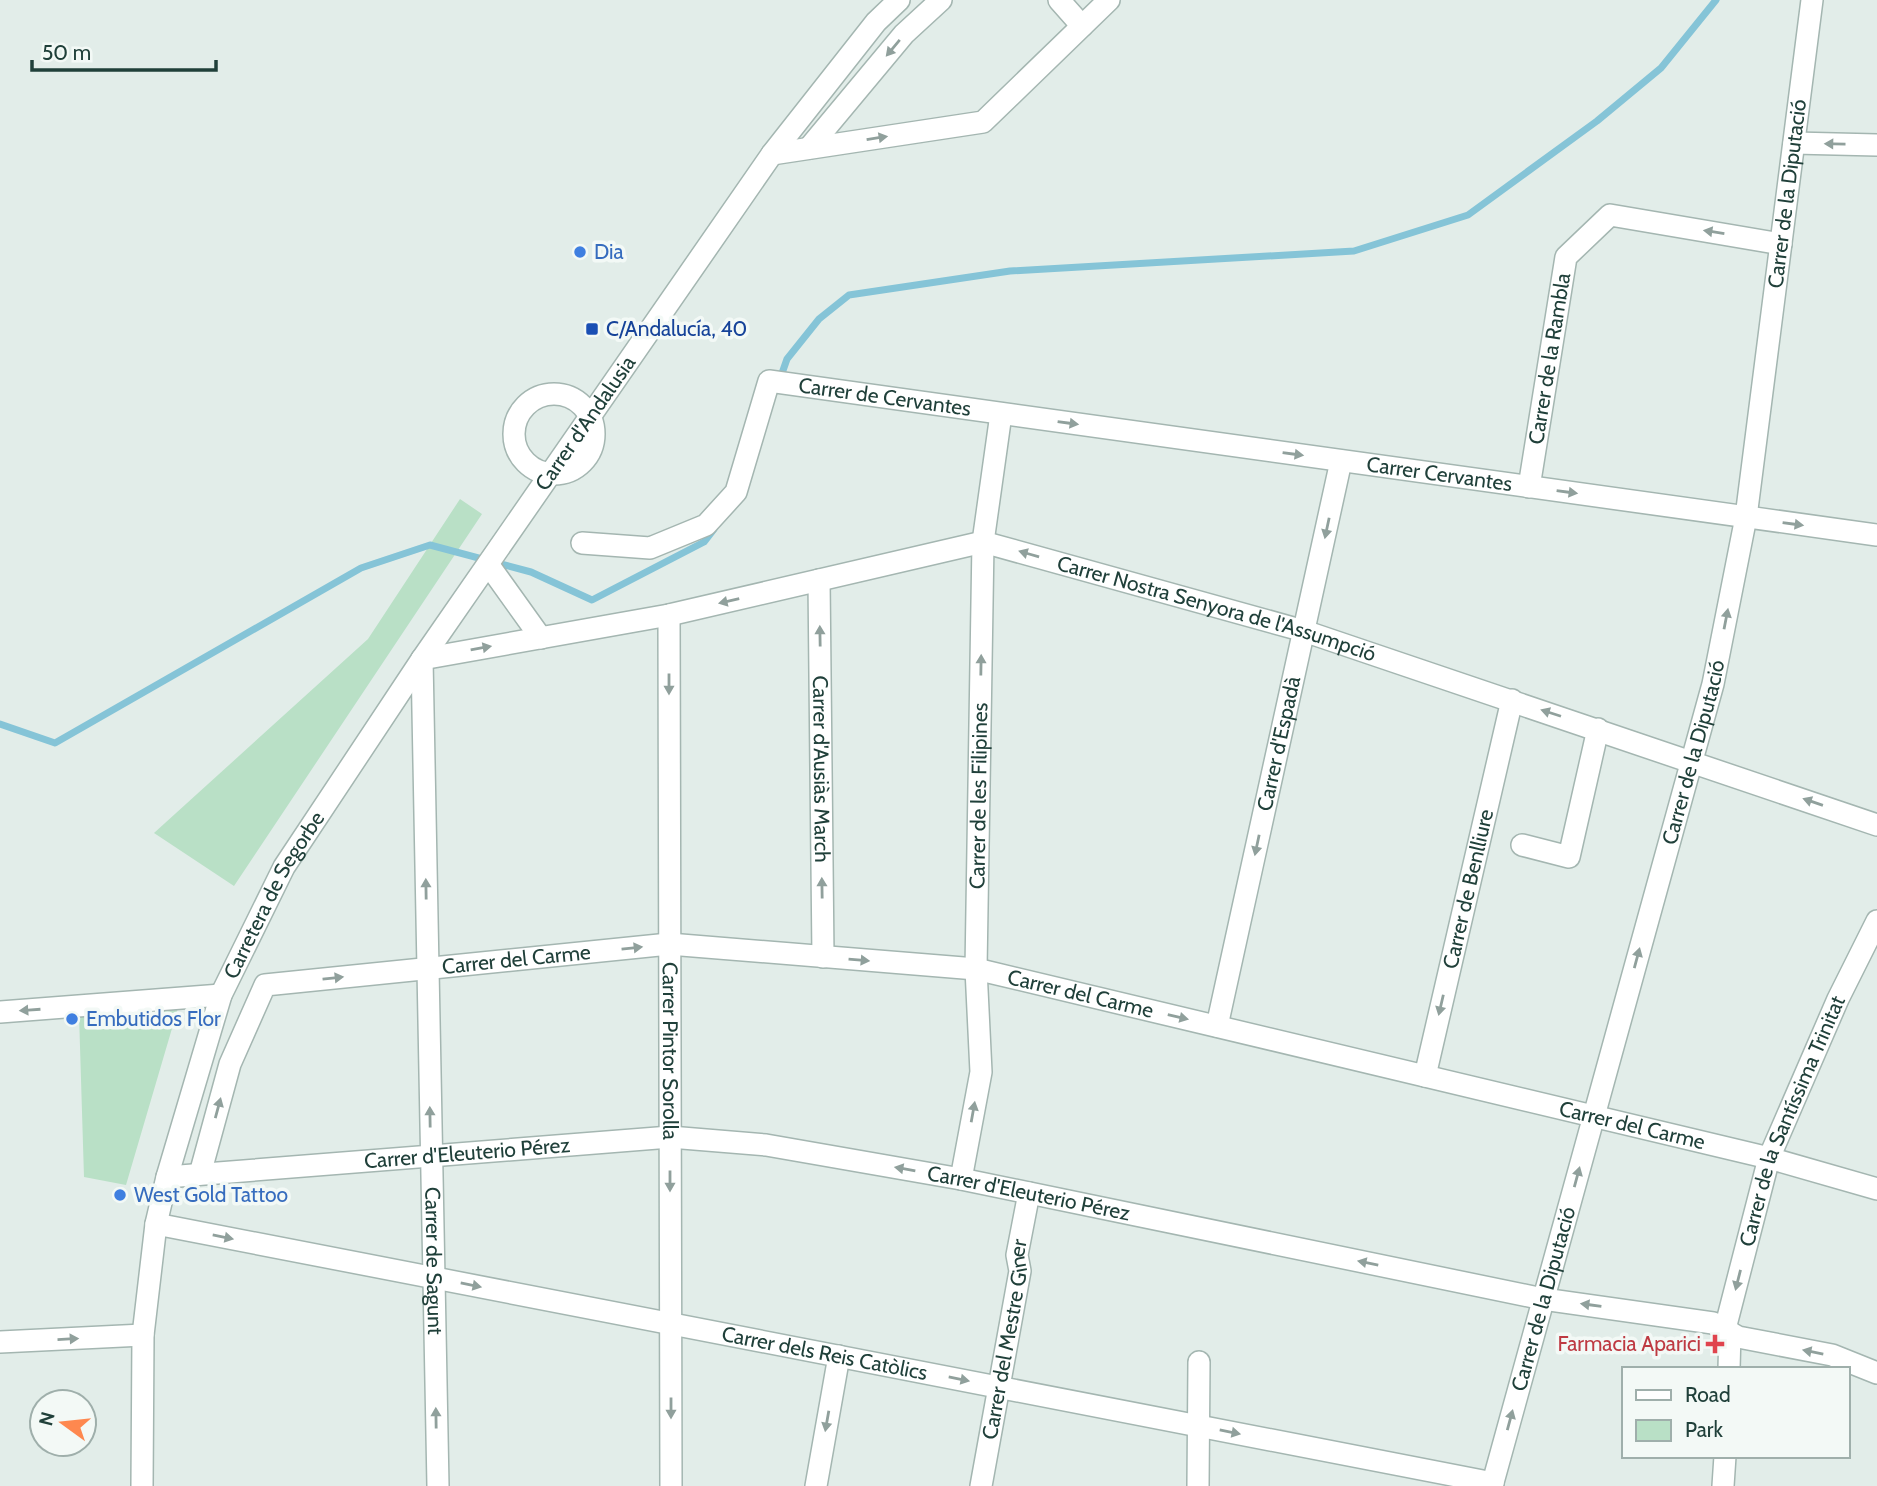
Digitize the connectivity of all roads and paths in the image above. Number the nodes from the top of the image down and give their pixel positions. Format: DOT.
graph roads {
  1 [pos="899,0"];
  2 [pos="941,0"];
  3 [pos="1059,0"];
  4 [pos="1109,0"];
  5 [pos="1812,0"];
  6 [pos="1082,26"];
  7 [pos="1794,143"];
  8 [pos="1877,145"];
  9 [pos="810,148"];
  10 [pos="772,154"];
  11 [pos="1781,244"];
  12 [pos="1000,414"];
  13 [pos="590,417"];
  14 [pos="1341,461"];
  15 [pos="550,474"];
  16 [pos="1529,487"];
  17 [pos="1746,517"];
  18 [pos="1877,535"];
  19 [pos="983,542"];
  20 [pos="582,543"];
  21 [pos="488,564"];
  22 [pos="819,580"];
  23 [pos="669,615"];
  24 [pos="1304,631"];
  25 [pos="541,638"];
  26 [pos="422,659"];
  27 [pos="1512,700"];
  28 [pos="1598,729"];
  29 [pos="1692,760"];
  30 [pos="1877,825"];
  31 [pos="1522,845"];
  32 [pos="1877,921"];
  33 [pos="669,944"];
  34 [pos="823,957"];
  35 [pos="427,969"];
  36 [pos="976,969"];
  37 [pos="265,985"];
  38 [pos="220,995"];
  39 [pos="0,1012"];
  40 [pos="1217,1027"];
  41 [pos="1425,1076"];
  42 [pos="1594,1116"];
  43 [pos="670,1137"];
  44 [pos="431,1156"];
  45 [pos="1769,1158"];
  46 [pos="201,1174"];
  47 [pos="167,1177"];
  48 [pos="961,1179"];
  49 [pos="1877,1189"];
  50 [pos="1028,1193"];
  51 [pos="156,1224"];
  52 [pos="434,1278"];
  53 [pos="1543,1299"];
  54 [pos="670,1324"];
  55 [pos="1728,1331"];
  56 [pos="143,1335"];
  57 [pos="0,1342"];
  58 [pos="839,1356"];
  59 [pos="1199,1362"];
  60 [pos="1729,1367"];
  61 [pos="1877,1373"];
  62 [pos="1000,1387"];
  63 [pos="1199,1426"];
  64 [pos="1725,1458"];
  65 [pos="1492,1484"];
  66 [pos="142,1486"];
  67 [pos="438,1486"];
  68 [pos="671,1486"];
  69 [pos="816,1486"];
  70 [pos="981,1486"];
  71 [pos="1198,1486"];
  72 [pos="1723,1486"];
  1 -- 10 [label="street, Carrer d'Andalusia"];
  2 -- 9 [label="street, one-way"];
  3 -- 6 [label="street"];
  4 -- 6 [label="street"];
  5 -- 7 [label="street, Carrer de la Diputació"];
  9 -- 6 [label="street, one-way"];
  8 -- 7 [label="street, one-way"];
  7 -- 11 [label="street, Carrer de la Diputació"];
  9 -- 10 [label="street"];
  10 -- 13 [label="street, Carrer d'Andalusia"];
  11 -- 16 [label="street, Carrer de la Rambla, one-way"];
  11 -- 17 [label="street, Carrer de la Diputació"];
  12 -- 14 [label="street, Carrer Cervantes, one-way"];
  12 -- 19 [label="street, Carrer de les Filipines"];
  12 -- 20 [label="street, Carrer de Cervantes"];
  13 -- 15 [label="street"];
  13 -- 15 [label="street"];
  14 -- 16 [label="street, Carrer Cervantes"];
  14 -- 24 [label="street, Carrer d'Espadà, one-way"];
  15 -- 21 [label="street, Carrer d'Andalusia"];
  16 -- 17 [label="street, Carrer Cervantes, one-way"];
  17 -- 18 [label="street, Carrer Cervantes, one-way"];
  29 -- 17 [label="street, Carrer de la Diputació, one-way"];
  19 -- 22 [label="street, Carrer Nostra Senyora de l'Assumpció"];
  24 -- 19 [label="street, Carrer Nostra Senyora de l'Assumpció, one-way"];
  36 -- 19 [label="street, Carrer de les Filipines, one-way"];
  21 -- 25 [label="street"];
  21 -- 26 [label="street, Carrer d'Andalusia"];
  22 -- 23 [label="street, Carrer Nostra Senyora de l'Assumpció, one-way"];
  34 -- 22 [label="street, Carrer d'Ausiàs March, one-way"];
  23 -- 25 [label="street, Carrer Nostra Senyora de l'Assumpció"];
  23 -- 33 [label="street, Carrer Pintor Sorolla, one-way"];
  24 -- 27 [label="street, Carrer Nostra Senyora de l'Assumpció"];
  24 -- 40 [label="street, Carrer d'Espadà, one-way"];
  26 -- 25 [label="street, Carrer Nostra Senyora de l'Assumpció, one-way"];
  35 -- 26 [label="street, Carrer de Sagunt, one-way"];
  26 -- 38 [label="street, Carretera de Segorbe"];
  28 -- 27 [label="street, Carrer Nostra Senyora de l'Assumpció, one-way"];
  27 -- 41 [label="street, Carrer de Benlliure, one-way"];
  28 -- 29 [label="street, Carrer Nostra Senyora de l'Assumpció"];
  28 -- 31 [label="street"];
  30 -- 29 [label="street, Carrer Nostra Senyora de l'Assumpció, one-way"];
  42 -- 29 [label="street, Carrer de la Diputació, one-way"];
  32 -- 45 [label="street, Carrer de la Santíssima Trinitat"];
  33 -- 34 [label="street, Carrer del Carme"];
  35 -- 33 [label="street, Carrer del Carme, one-way"];
  33 -- 43 [label="street, Carrer Pintor Sorolla"];
  34 -- 36 [label="street, Carrer del Carme, one-way"];
  37 -- 35 [label="street, Carrer del Carme, one-way"];
  44 -- 35 [label="street, Carrer de Sagunt, one-way"];
  36 -- 40 [label="street, Carrer del Carme, one-way"];
  48 -- 36 [label="street, Carrer de les Filipines, one-way"];
  46 -- 37 [label="street, Carretera de Segorbe, one-way"];
  38 -- 39 [label="street, one-way"];
  38 -- 47 [label="street, Carretera de Segorbe"];
  40 -- 41 [label="street, Carrer del Carme"];
  41 -- 42 [label="street, Carrer del Carme"];
  42 -- 45 [label="street, Carrer del Carme"];
  53 -- 42 [label="street, Carrer de la Diputació, one-way"];
  43 -- 44 [label="street, Carrer d'Eleuterio Pérez"];
  48 -- 43 [label="street, Carrer d'Eleuterio Pérez, one-way"];
  43 -- 54 [label="street, Carrer Pintor Sorolla, one-way"];
  44 -- 46 [label="street, Carrer d'Eleuterio Pérez"];
  44 -- 52 [label="street, Carrer de Sagunt"];
  45 -- 49 [label="street, Carrer del Carme"];
  45 -- 55 [label="street, Carrer de la Santíssima Trinitat, one-way"];
  46 -- 47 [label="street, Carrer d'Eleuterio Pérez"];
  47 -- 51 [label="street, Carretera de Segorbe"];
  48 -- 50 [label="street, Carrer d'Eleuterio Pérez"];
  53 -- 50 [label="street, Carrer d'Eleuterio Pérez, one-way"];
  50 -- 62 [label="street, Carrer del Mestre Giner"];
  51 -- 52 [label="street, Carrer dels Reis Catòlics, one-way"];
  51 -- 56 [label="street, Carretera de Segorbe"];
  52 -- 54 [label="street, Carrer dels Reis Catòlics, one-way"];
  67 -- 52 [label="street, Carrer de Sagunt, one-way"];
  55 -- 53 [label="street, Carrer d'Eleuterio Pérez, one-way"];
  65 -- 53 [label="street, Carrer de la Diputació, one-way"];
  54 -- 58 [label="street, Carrer dels Reis Catòlics"];
  54 -- 68 [label="street, Carrer Pintor Sorolla, one-way"];
  55 -- 60 [label="street, Carrer de la Santíssima Trinitat"];
  61 -- 55 [label="street, Carrer d'Eleuterio Pérez, one-way"];
  57 -- 56 [label="street, one-way"];
  56 -- 66 [label="street, Carretera de Segorbe"];
  58 -- 62 [label="street, Carrer dels Reis Catòlics, one-way"];
  58 -- 69 [label="street, one-way"];
  59 -- 63 [label="street"];
  62 -- 63 [label="street, Carrer dels Reis Catòlics"];
  62 -- 70 [label="street, Carrer del Mestre Giner"];
  63 -- 65 [label="street, Carrer dels Reis Catòlics, one-way"];
  63 -- 71 [label="street"];
  64 -- 72 [label="street"];
}
